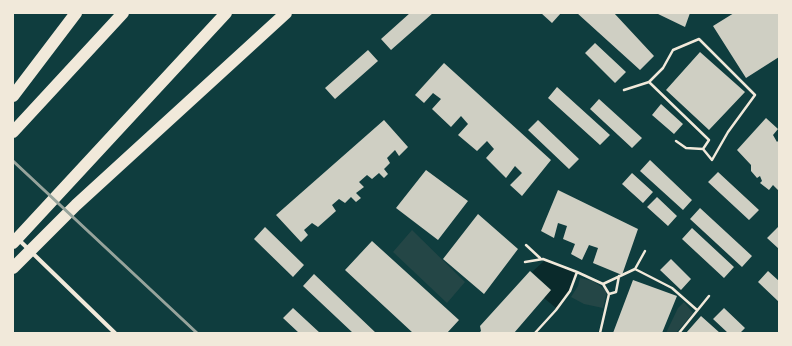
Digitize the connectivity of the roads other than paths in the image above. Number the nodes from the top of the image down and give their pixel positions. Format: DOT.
graph roads {
  1 [pos="76,13"];
  2 [pos="123,13"];
  3 [pos="226,13"];
  4 [pos="286,13"];
  5 [pos="13,96"];
  6 [pos="13,132"];
  7 [pos="13,235"];
  8 [pos="13,243"];
  9 [pos="13,268"];
  10 [pos="115,333"];
  1 -- 5 [label="highway"];
  2 -- 6 [label="highway"];
  3 -- 8 [label="highway"];
  4 -- 9 [label="highway"];
  7 -- 10 [label="street"];
}
